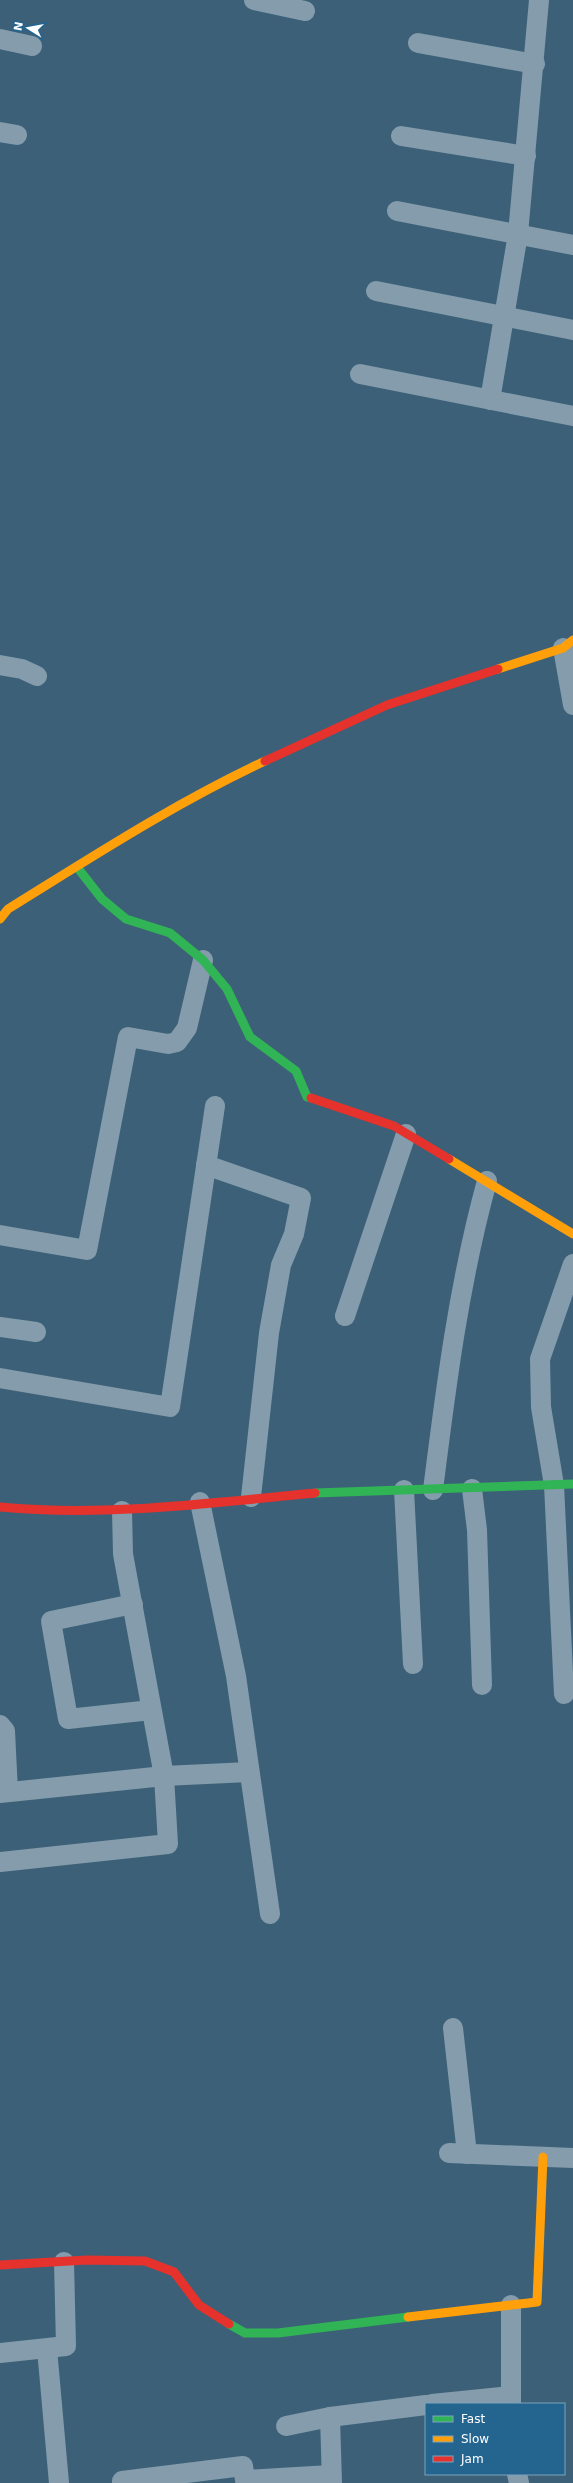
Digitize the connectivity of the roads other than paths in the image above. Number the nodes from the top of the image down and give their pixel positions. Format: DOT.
graph roads {
  1 [pos="254,0"];
  2 [pos="539,0"];
  3 [pos="305,11"];
  4 [pos="0,39"];
  5 [pos="418,43"];
  6 [pos="32,46"];
  7 [pos="535,64"];
  8 [pos="401,136"];
  9 [pos="526,156"];
  10 [pos="397,211"];
  11 [pos="518,234"];
  12 [pos="573,245"];
  13 [pos="376,291"];
  14 [pos="505,316"];
  15 [pos="573,330"];
  16 [pos="360,374"];
  17 [pos="490,400"];
  18 [pos="573,416"];
  19 [pos="568,644"];
  20 [pos="0,665"];
  21 [pos="36,676"];
  22 [pos="573,705"];
  23 [pos="77,867"];
  24 [pos="0,919"];
  25 [pos="203,960"];
  26 [pos="215,1106"];
  27 [pos="406,1134"];
  28 [pos="206,1165"];
  29 [pos="487,1181"];
  30 [pos="573,1234"];
  31 [pos="0,1235"];
  32 [pos="573,1264"];
  33 [pos="345,1316"];
  34 [pos="0,1327"];
  35 [pos="36,1332"];
  36 [pos="0,1378"];
  37 [pos="564,1484"];
  38 [pos="472,1488"];
  39 [pos="404,1490"];
  40 [pos="432,1490"];
  41 [pos="251,1497"];
  42 [pos="200,1502"];
  43 [pos="0,1507"];
  44 [pos="122,1510"];
  45 [pos="133,1604"];
  46 [pos="413,1664"];
  47 [pos="482,1685"];
  48 [pos="564,1694"];
  49 [pos="152,1710"];
  50 [pos="0,1725"];
  51 [pos="249,1772"];
  52 [pos="164,1776"];
  53 [pos="4,1793"];
  54 [pos="0,1862"];
  55 [pos="270,1914"];
  56 [pos="453,2028"];
  57 [pos="544,2157"];
  58 [pos="573,2158"];
  59 [pos="64,2262"];
  60 [pos="0,2265"];
  61 [pos="511,2305"];
  62 [pos="47,2349"];
  63 [pos="0,2353"];
  64 [pos="511,2400"];
  65 [pos="452,2403"];
  66 [pos="425,2405"];
  67 [pos="330,2417"];
  68 [pos="286,2426"];
  69 [pos="169,2479"];
  70 [pos="331,2479"];
  71 [pos="59,2483"];
  72 [pos="122,2483"];
  1 -- 3 [label="street"];
  2 -- 7 [label="street"];
  4 -- 6 [label="street"];
  5 -- 7 [label="street"];
  7 -- 9 [label="street"];
  8 -- 9 [label="street"];
  9 -- 11 [label="street"];
  10 -- 11 [label="street"];
  11 -- 12 [label="street"];
  11 -- 14 [label="street"];
  13 -- 14 [label="street"];
  14 -- 15 [label="street"];
  14 -- 17 [label="street"];
  16 -- 17 [label="street"];
  17 -- 18 [label="street"];
  19 -- 22 [label="street"];
  19 -- 23 [label="street"];
  20 -- 21 [label="street"];
  23 -- 24 [label="street"];
  23 -- 25 [label="street"];
  25 -- 27 [label="street"];
  25 -- 31 [label="street"];
  26 -- 28 [label="street"];
  27 -- 29 [label="street"];
  27 -- 33 [label="street"];
  28 -- 36 [label="street"];
  28 -- 41 [label="street"];
  29 -- 30 [label="street"];
  29 -- 40 [label="street"];
  32 -- 37 [label="street"];
  34 -- 35 [label="street"];
  37 -- 38 [label="street"];
  37 -- 48 [label="street"];
  38 -- 40 [label="street"];
  38 -- 47 [label="street"];
  39 -- 40 [label="street"];
  39 -- 41 [label="street"];
  39 -- 46 [label="street"];
  41 -- 42 [label="street"];
  42 -- 44 [label="street"];
  42 -- 51 [label="street"];
  43 -- 44 [label="street"];
  44 -- 45 [label="street"];
  45 -- 49 [label="street"];
  45 -- 49 [label="street"];
  49 -- 52 [label="street"];
  50 -- 53 [label="street"];
  51 -- 52 [label="street"];
  51 -- 55 [label="street"];
  52 -- 53 [label="street"];
  52 -- 54 [label="street"];
  56 -- 57 [label="street"];
  57 -- 58 [label="street"];
  57 -- 61 [label="street"];
  59 -- 60 [label="street"];
  59 -- 61 [label="street"];
  59 -- 62 [label="street"];
  61 -- 64 [label="street"];
  62 -- 63 [label="street"];
  62 -- 71 [label="street"];
  64 -- 65 [label="street"];
  66 -- 67 [label="street"];
  67 -- 68 [label="street"];
  67 -- 70 [label="street"];
  69 -- 70 [label="street"];
  69 -- 72 [label="street"];
}
